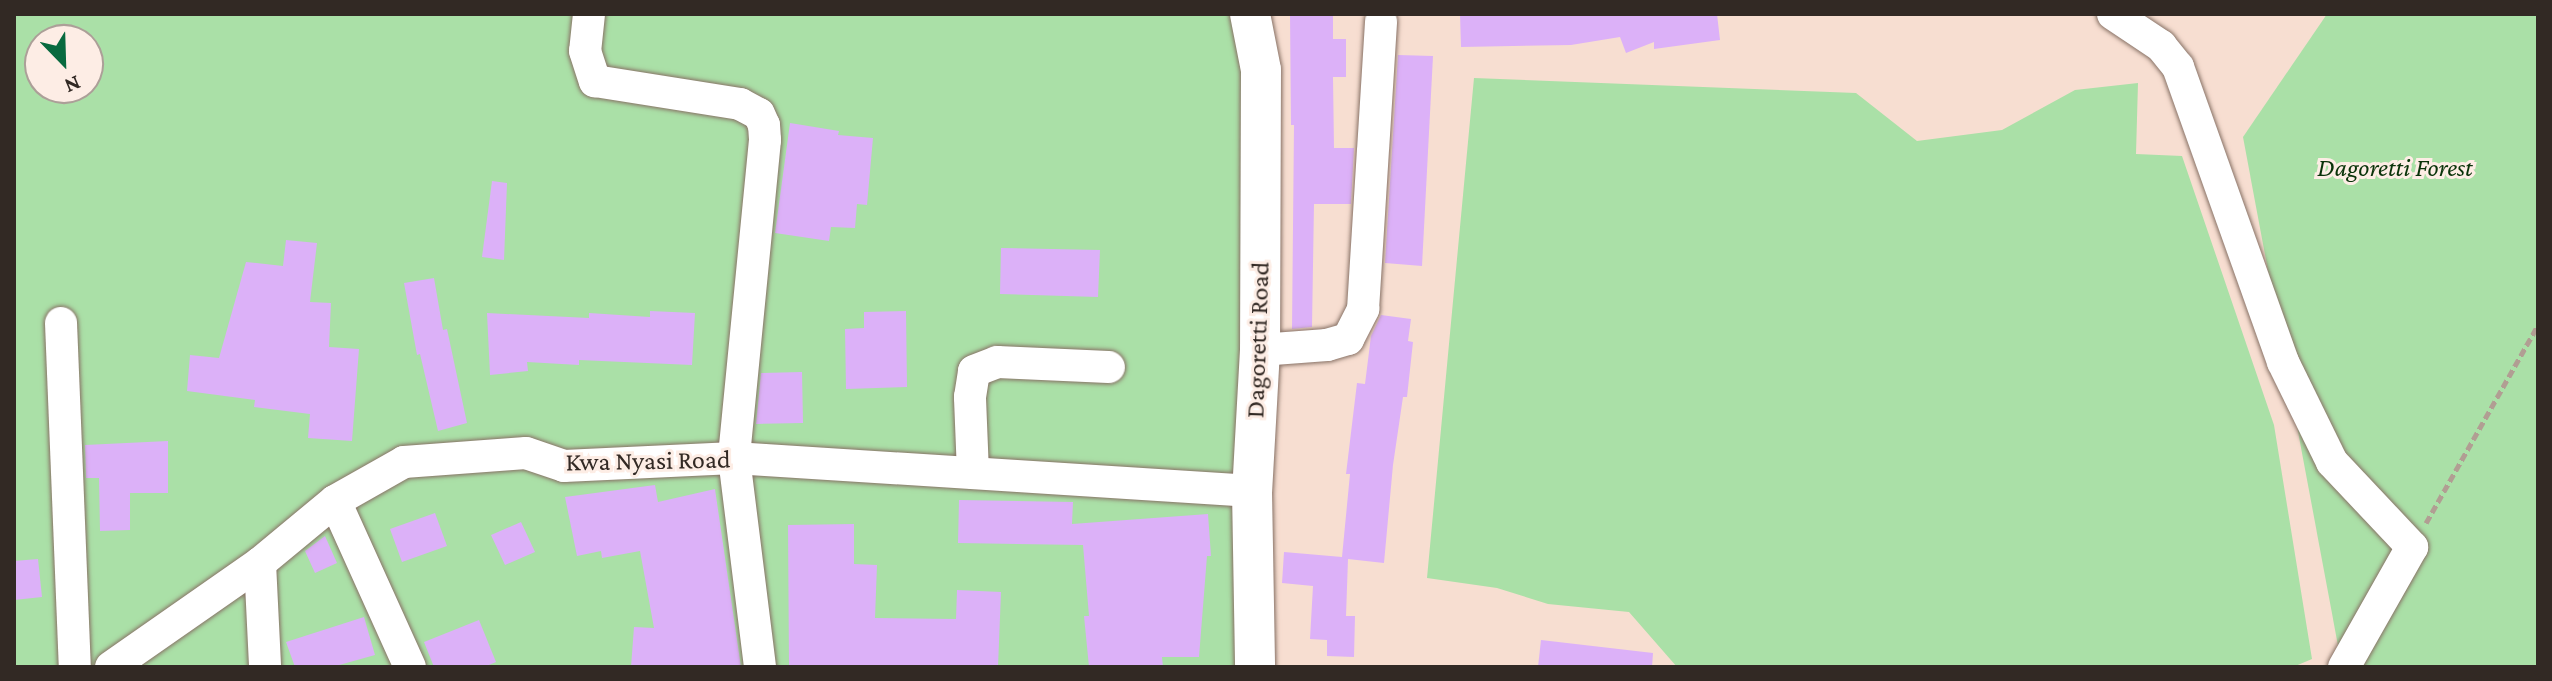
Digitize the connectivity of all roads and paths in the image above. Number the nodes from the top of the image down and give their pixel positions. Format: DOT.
graph roads {
  1 [pos="589,14"];
  2 [pos="1250,14"];
  3 [pos="2113,14"];
  4 [pos="1381,22"];
  5 [pos="61,323"];
  6 [pos="2538,325"];
  7 [pos="1260,350"];
  8 [pos="1109,367"];
  9 [pos="734,458"];
  10 [pos="973,473"];
  11 [pos="1252,491"];
  12 [pos="335,501"];
  13 [pos="2412,547"];
  14 [pos="260,563"];
  15 [pos="144,657"];
  16 [pos="75,667"];
  17 [pos="111,667"];
  18 [pos="265,667"];
  19 [pos="410,667"];
  20 [pos="760,667"];
  21 [pos="1255,667"];
  22 [pos="2344,667"];
  1 -- 9 [label="street"];
  2 -- 7 [label="main road, Dagoretti Road"];
  3 -- 13 [label="street"];
  4 -- 7 [label="street"];
  5 -- 16 [label="street"];
  6 -- 13 [label="path"];
  7 -- 11 [label="main road, Dagoretti Road"];
  8 -- 10 [label="street"];
  9 -- 10 [label="street, Kwa Nyasi Road"];
  9 -- 12 [label="street, Kwa Nyasi Road"];
  9 -- 20 [label="street"];
  10 -- 11 [label="street, Kwa Nyasi Road"];
  11 -- 21 [label="main road, Dagoretti Road"];
  12 -- 14 [label="street, Kwa Nyasi Road"];
  12 -- 19 [label="street"];
  13 -- 22 [label="street"];
  14 -- 15 [label="street, Kwa Nyasi Road"];
  14 -- 18 [label="street"];
  15 -- 17 [label="street, Kwa Nyasi Road"];
}
